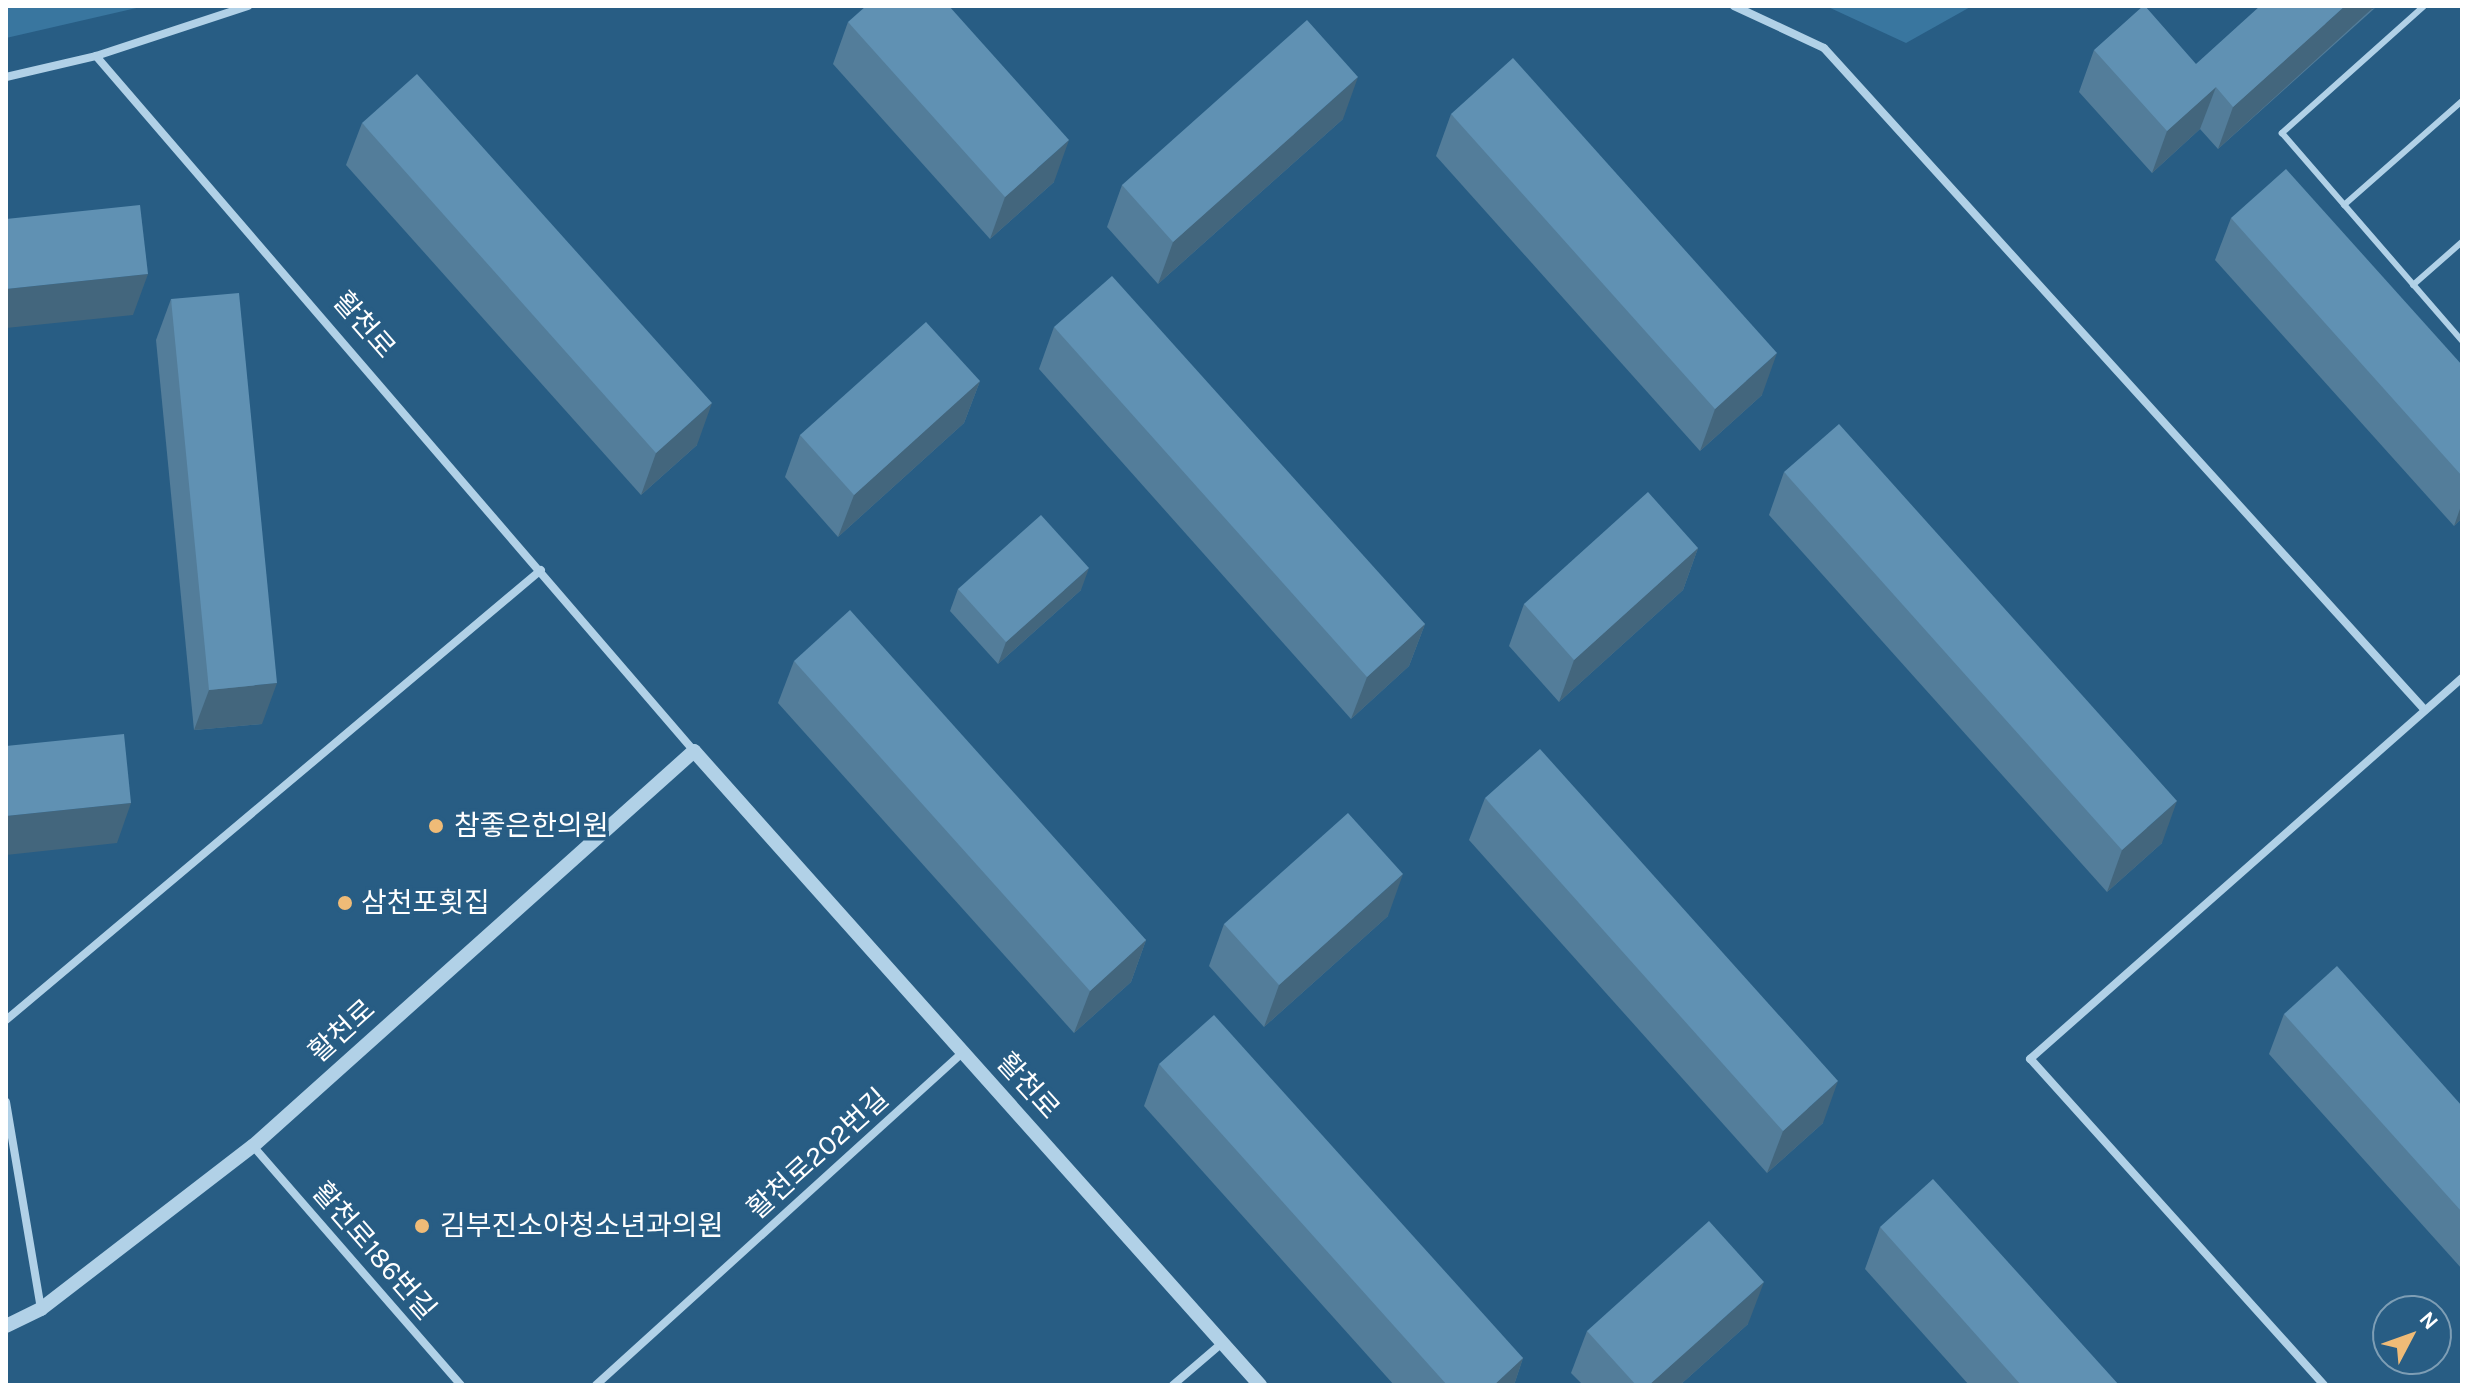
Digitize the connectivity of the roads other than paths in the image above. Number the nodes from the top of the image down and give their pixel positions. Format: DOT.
graph roads {
  1 [pos="248,6"];
  2 [pos="1734,6"];
  3 [pos="2424,6"];
  4 [pos="96,56"];
  5 [pos="6,77"];
  6 [pos="2462,101"];
  7 [pos="2344,205"];
  8 [pos="2462,242"];
  9 [pos="2413,285"];
  10 [pos="2462,341"];
  11 [pos="541,570"];
  12 [pos="2462,678"];
  13 [pos="2425,710"];
  14 [pos="694,751"];
  15 [pos="6,1020"];
  16 [pos="963,1052"];
  17 [pos="6,1102"];
  18 [pos="253,1146"];
  19 [pos="41,1309"];
  20 [pos="6,1326"];
  21 [pos="1222,1343"];
  22 [pos="461,1385"];
  23 [pos="596,1385"];
  24 [pos="1173,1385"];
  25 [pos="1260,1385"];
  26 [pos="2324,1385"];
  1 -- 4 [label="street"];
  2 -- 13 [label="street"];
  3 -- 7 [label="lane"];
  4 -- 5 [label="street"];
  4 -- 11 [label="street, 활천로"];
  6 -- 7 [label="lane"];
  7 -- 9 [label="lane"];
  8 -- 9 [label="lane"];
  9 -- 10 [label="lane"];
  11 -- 14 [label="street, 활천로"];
  11 -- 15 [label="street"];
  12 -- 13 [label="street"];
  13 -- 26 [label="street"];
  14 -- 16 [label="street, 활천로"];
  14 -- 18 [label="street, 활천로"];
  16 -- 21 [label="street, 활천로"];
  16 -- 23 [label="street, 활천로202번길"];
  17 -- 19 [label="street"];
  18 -- 19 [label="street, 활천로"];
  18 -- 22 [label="street, 활천로186번길"];
  19 -- 20 [label="street, 활천로"];
  21 -- 24 [label="street"];
  21 -- 25 [label="street, 활천로"];
}
